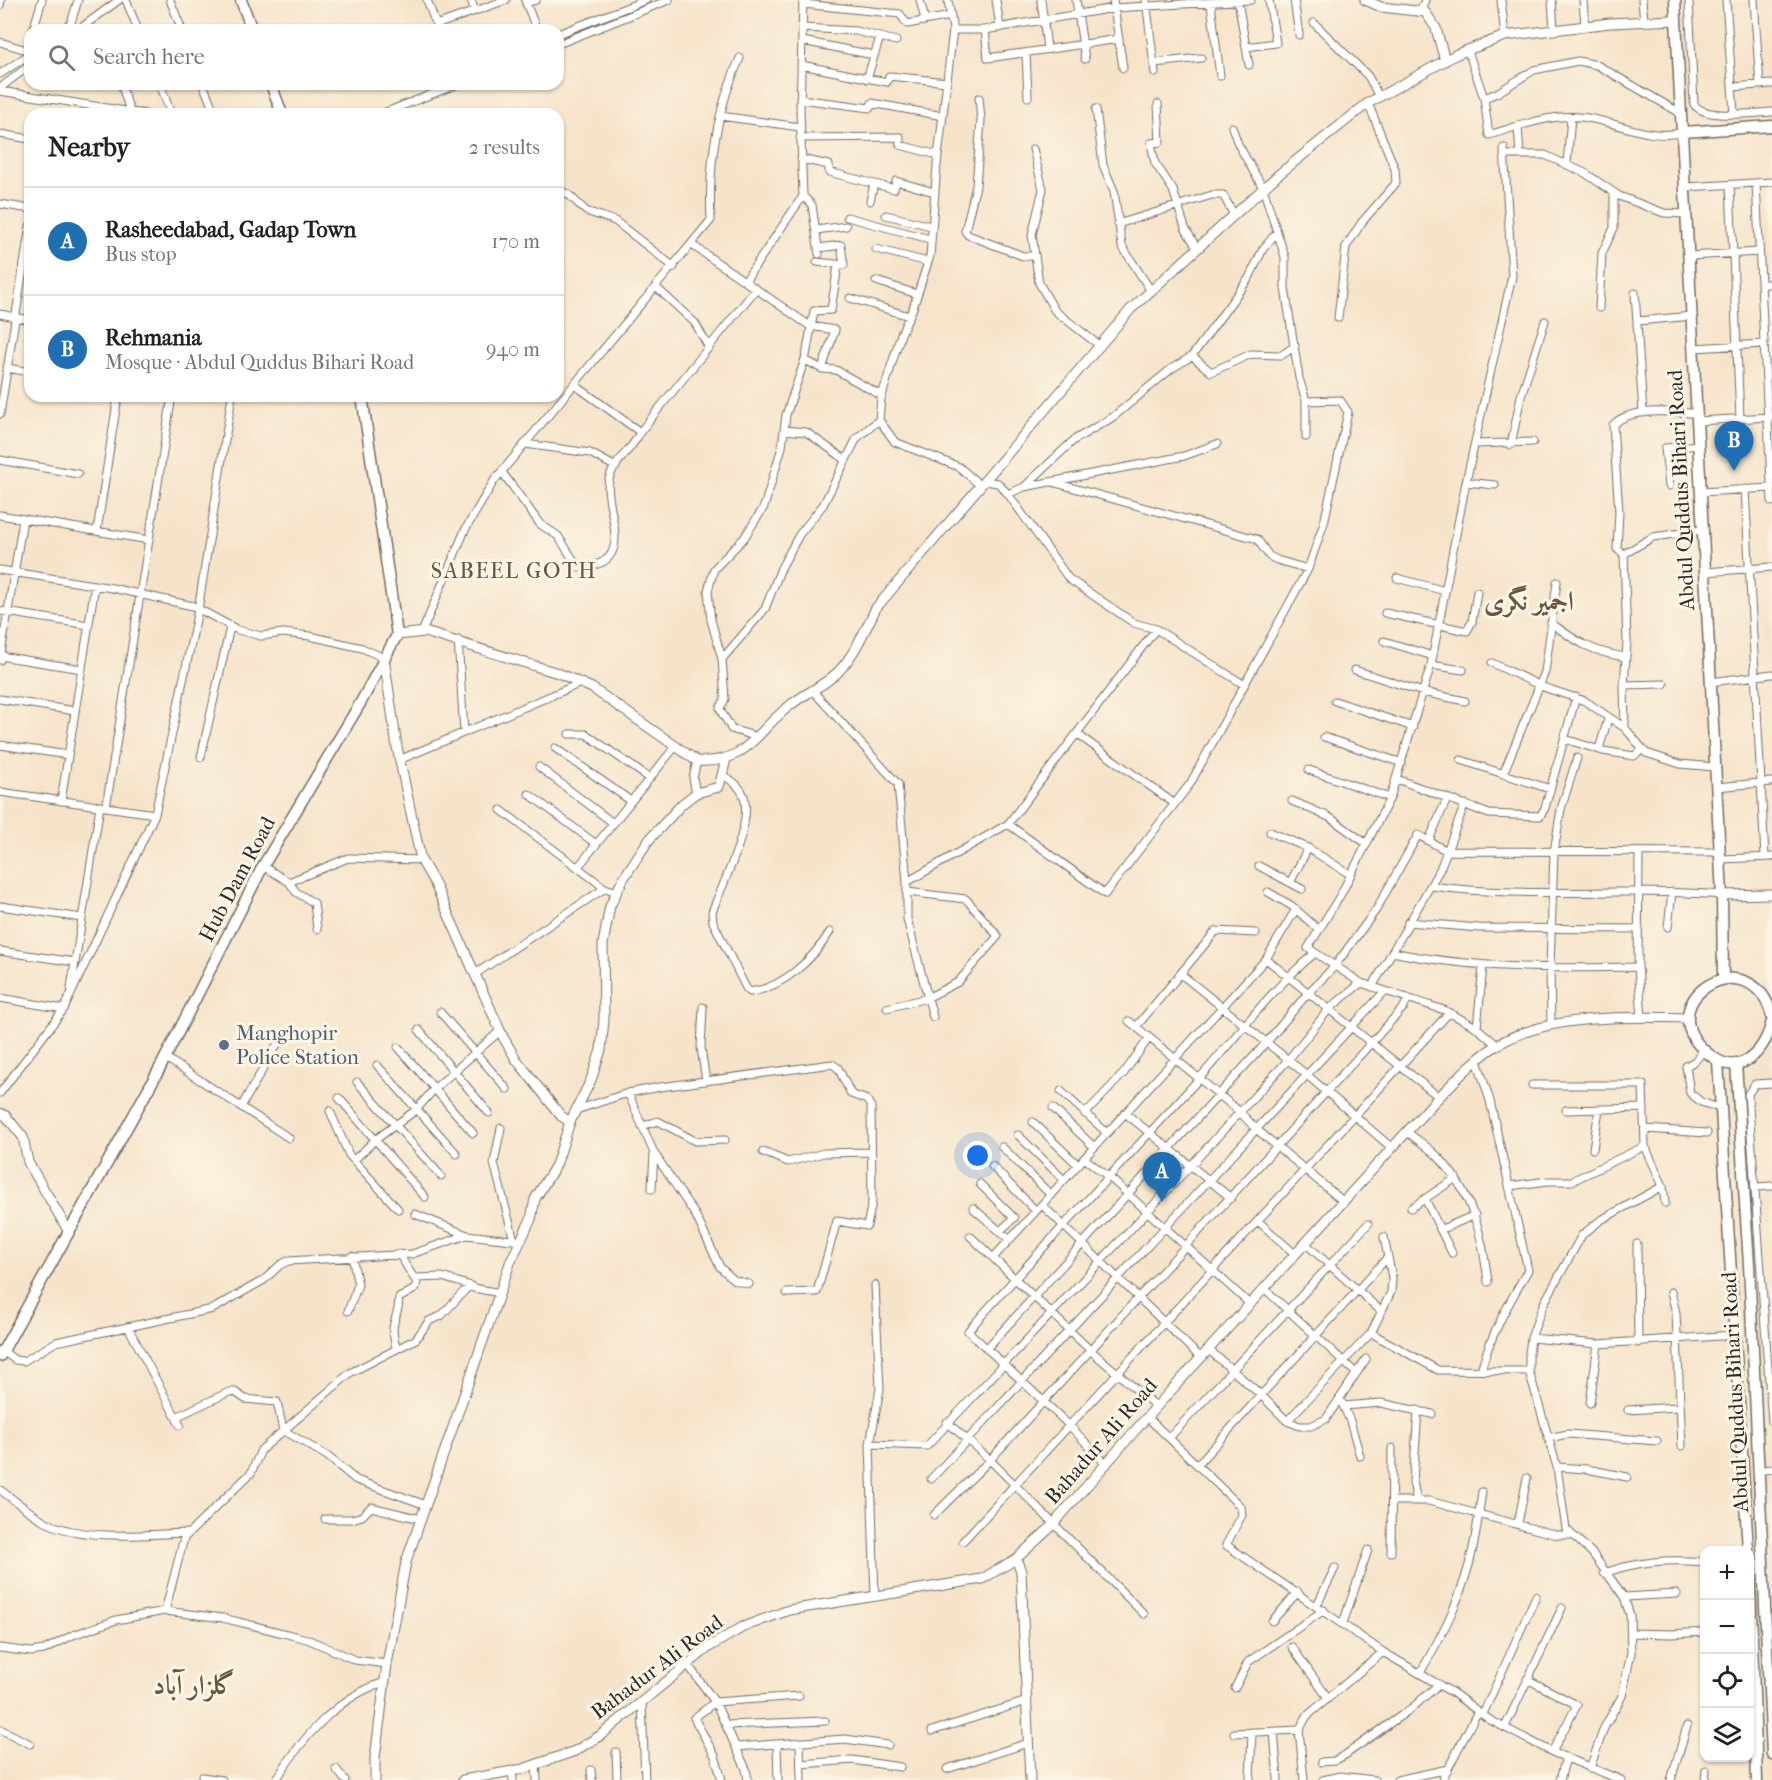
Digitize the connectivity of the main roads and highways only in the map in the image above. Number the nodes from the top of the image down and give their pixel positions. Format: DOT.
graph roads {
  1 [pos="241,0"];
  2 [pos="1675,1"];
  3 [pos="250,24"];
  4 [pos="273,90"];
  5 [pos="280,108"];
  6 [pos="1772,126"];
  7 [pos="1683,132"];
  8 [pos="363,402"];
  9 [pos="1723,979"];
  10 [pos="1768,996"];
  11 [pos="1772,1022"];
  12 [pos="1718,1061"];
  13 [pos="1736,1063"];
  14 [pos="1,1354"];
  15 [pos="1766,1529"];
  16 [pos="1748,1546"];
  17 [pos="1750,1600"];
  18 [pos="1772,1755"];
  19 [pos="1757,1780"];
  1 -- 3 [label="main road"];
  2 -- 7 [label="main road, Abdul Quddus Bihari Road"];
  4 -- 5 [label="main road"];
  6 -- 7 [label="main road"];
  7 -- 9 [label="main road, Abdul Quddus Bihari Road"];
  8 -- 14 [label="main road, Hub Dam Road"];
  9 -- 10 [label="main road"];
  9 -- 12 [label="main road"];
  10 -- 11 [label="main road"];
  11 -- 13 [label="main road"];
  12 -- 13 [label="main road"];
  12 -- 16 [label="main road, Abdul Quddus Bihari Road"];
  13 -- 15 [label="main road, Abdul Quddus Bihari Road"];
  15 -- 18 [label="main road, Abdul Quddus Bihari Road"];
  17 -- 19 [label="main road"];
}
